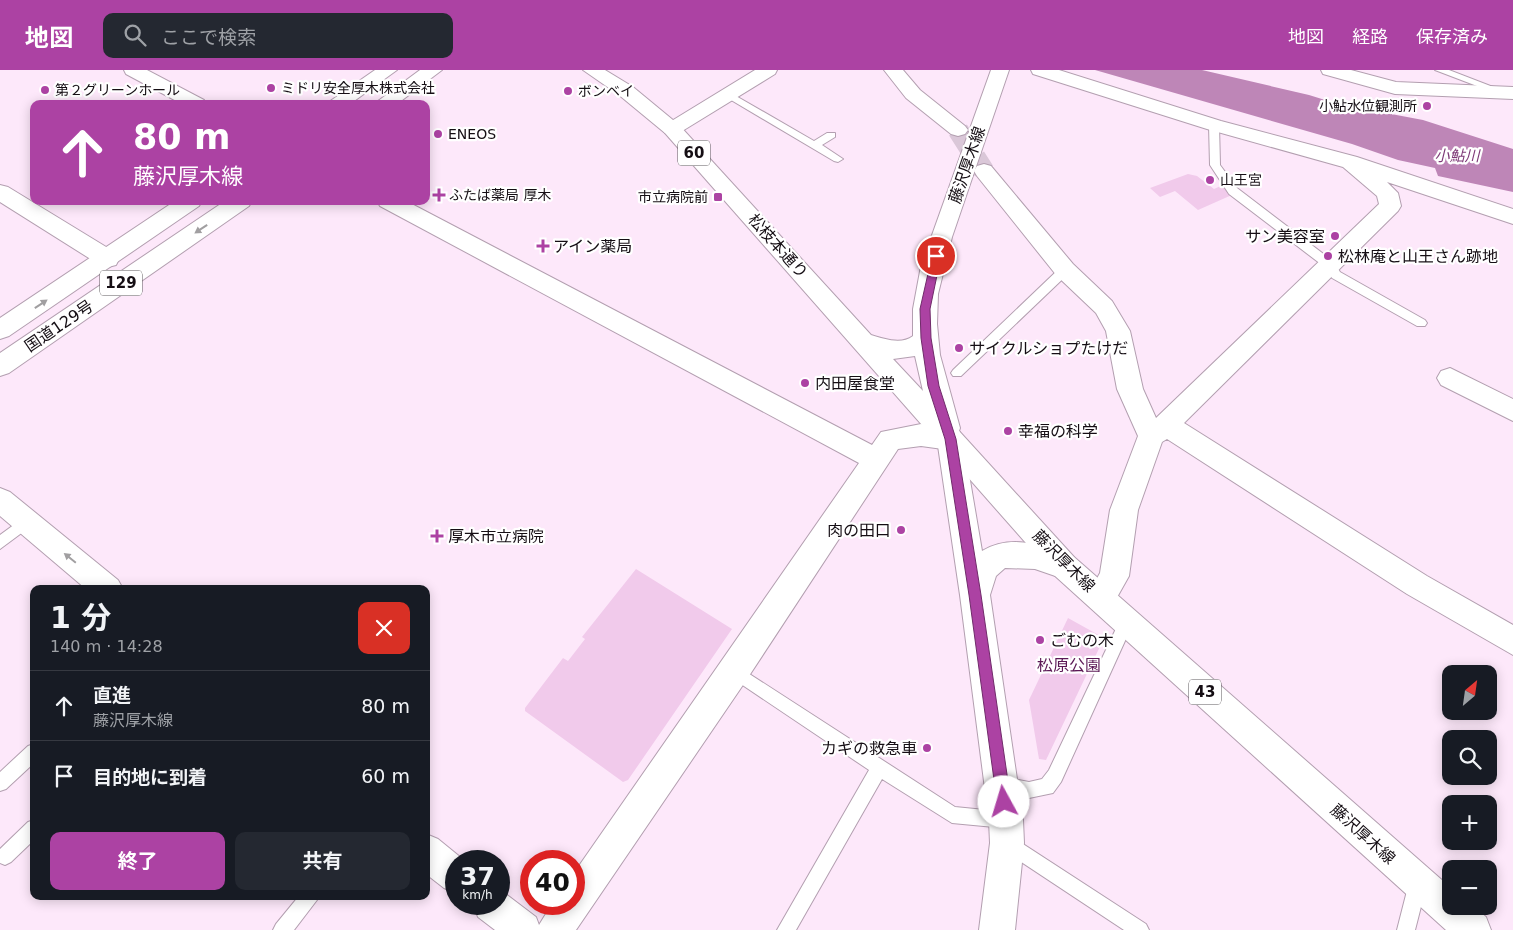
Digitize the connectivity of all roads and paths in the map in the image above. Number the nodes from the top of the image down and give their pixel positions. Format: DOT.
graph roads {
  1 [pos="133,70"];
  2 [pos="388,70"];
  3 [pos="433,70"];
  4 [pos="592,70"];
  5 [pos="768,70"];
  6 [pos="893,70"];
  7 [pos="1000,70"];
  8 [pos="1040,70"];
  9 [pos="1330,70"];
  10 [pos="1440,70"];
  11 [pos="1507,92"];
  12 [pos="729,95"];
  13 [pos="190,100"];
  14 [pos="342,100"];
  15 [pos="390,100"];
  16 [pos="1214,125"];
  17 [pos="672,129"];
  18 [pos="958,130"];
  19 [pos="831,134"];
  20 [pos="815,145"];
  21 [pos="838,159"];
  22 [pos="1350,162"];
  23 [pos="984,171"];
  24 [pos="0,192"];
  25 [pos="185,205"];
  26 [pos="235,205"];
  27 [pos="396,205"];
  28 [pos="1513,217"];
  29 [pos="108,259"];
  30 [pos="1330,265"];
  31 [pos="1065,270"];
  32 [pos="1421,323"];
  33 [pos="0,330"];
  34 [pos="926,338"];
  35 [pos="865,342"];
  36 [pos="0,366"];
  37 [pos="957,373"];
  38 [pos="1450,378"];
  39 [pos="1513,411"];
  40 [pos="1158,431"];
  41 [pos="950,439"];
  42 [pos="878,460"];
  43 [pos="0,500"];
  44 [pos="26,522"];
  45 [pos="0,543"];
  46 [pos="1064,566"];
  47 [pos="103,585"];
  48 [pos="975,595"];
  49 [pos="1101,598"];
  50 [pos="1127,621"];
  51 [pos="1513,641"];
  52 [pos="734,671"];
  53 [pos="30,756"];
  54 [pos="880,767"];
  55 [pos="0,783"];
  56 [pos="1002,785"];
  57 [pos="1006,831"];
  58 [pos="30,832"];
  59 [pos="430,854"];
  60 [pos="5,856"];
  61 [pos="445,867"];
  62 [pos="1418,884"];
  63 [pos="585,886"];
  64 [pos="308,900"];
  65 [pos="504,915"];
  66 [pos="565,915"];
  67 [pos="282,930"];
  68 [pos="522,930"];
  69 [pos="555,930"];
  70 [pos="786,930"];
  71 [pos="997,930"];
  72 [pos="1140,930"];
  73 [pos="1406,930"];
  74 [pos="1473,930"];
  1 -- 13 [label="main road"];
  2 -- 14 [label="main road"];
  3 -- 15 [label="main road"];
  4 -- 17 [label="main road, 松枝本通り / 60"];
  5 -- 12 [label="main road"];
  6 -- 18 [label="main road"];
  7 -- 34 [label="main road, 藤沢厚木線 / 43"];
  8 -- 16 [label="main road"];
  9 -- 11 [label="main road"];
  10 -- 11 [label="lane"];
  12 -- 17 [label="main road"];
  12 -- 20 [label="lane"];
  16 -- 22 [label="main road"];
  16 -- 30 [label="lane"];
  17 -- 35 [label="main road, 松枝本通り / 60"];
  19 -- 20 [label="lane"];
  20 -- 21 [label="lane"];
  22 -- 28 [label="main road"];
  22 -- 30 [label="main road"];
  23 -- 31 [label="main road"];
  24 -- 29 [label="main road"];
  25 -- 29 [label="main road, 国道129号 / 129"];
  26 -- 36 [label="main road, 国道129号 / 129, one-way"];
  27 -- 42 [label="main road"];
  33 -- 29 [label="main road, 国道129号 / 129, one-way"];
  30 -- 32 [label="lane"];
  30 -- 40 [label="main road"];
  31 -- 37 [label="lane"];
  31 -- 40 [label="main road"];
  34 -- 35 [label="main road"];
  34 -- 41 [label="main road, 藤沢厚木線 / 43"];
  35 -- 41 [label="main road, 松枝本通り / 60"];
  38 -- 39 [label="main road"];
  40 -- 49 [label="main road"];
  40 -- 51 [label="main road"];
  41 -- 42 [label="main road"];
  41 -- 46 [label="main road, 藤沢厚木線 / 43"];
  41 -- 48 [label="main road"];
  42 -- 52 [label="main road"];
  43 -- 44 [label="main road"];
  44 -- 45 [label="lane"];
  47 -- 44 [label="main road, one-way"];
  46 -- 48 [label="main road"];
  46 -- 49 [label="main road, 藤沢厚木線 / 43"];
  48 -- 56 [label="main road"];
  49 -- 50 [label="main road, 藤沢厚木線 / 43"];
  50 -- 56 [label="lane"];
  50 -- 62 [label="main road, 藤沢厚木線 / 43"];
  52 -- 54 [label="lane"];
  52 -- 63 [label="main road"];
  53 -- 55 [label="lane"];
  54 -- 57 [label="lane"];
  54 -- 70 [label="lane"];
  56 -- 57 [label="main road"];
  57 -- 71 [label="main road"];
  57 -- 72 [label="lane"];
  58 -- 60 [label="lane"];
  59 -- 61 [label="main road"];
  62 -- 73 [label="lane"];
  62 -- 74 [label="main road, 藤沢厚木線 / 43"];
  64 -- 67 [label="lane"];
  65 -- 68 [label="main road"];
  66 -- 69 [label="main road"];
}
